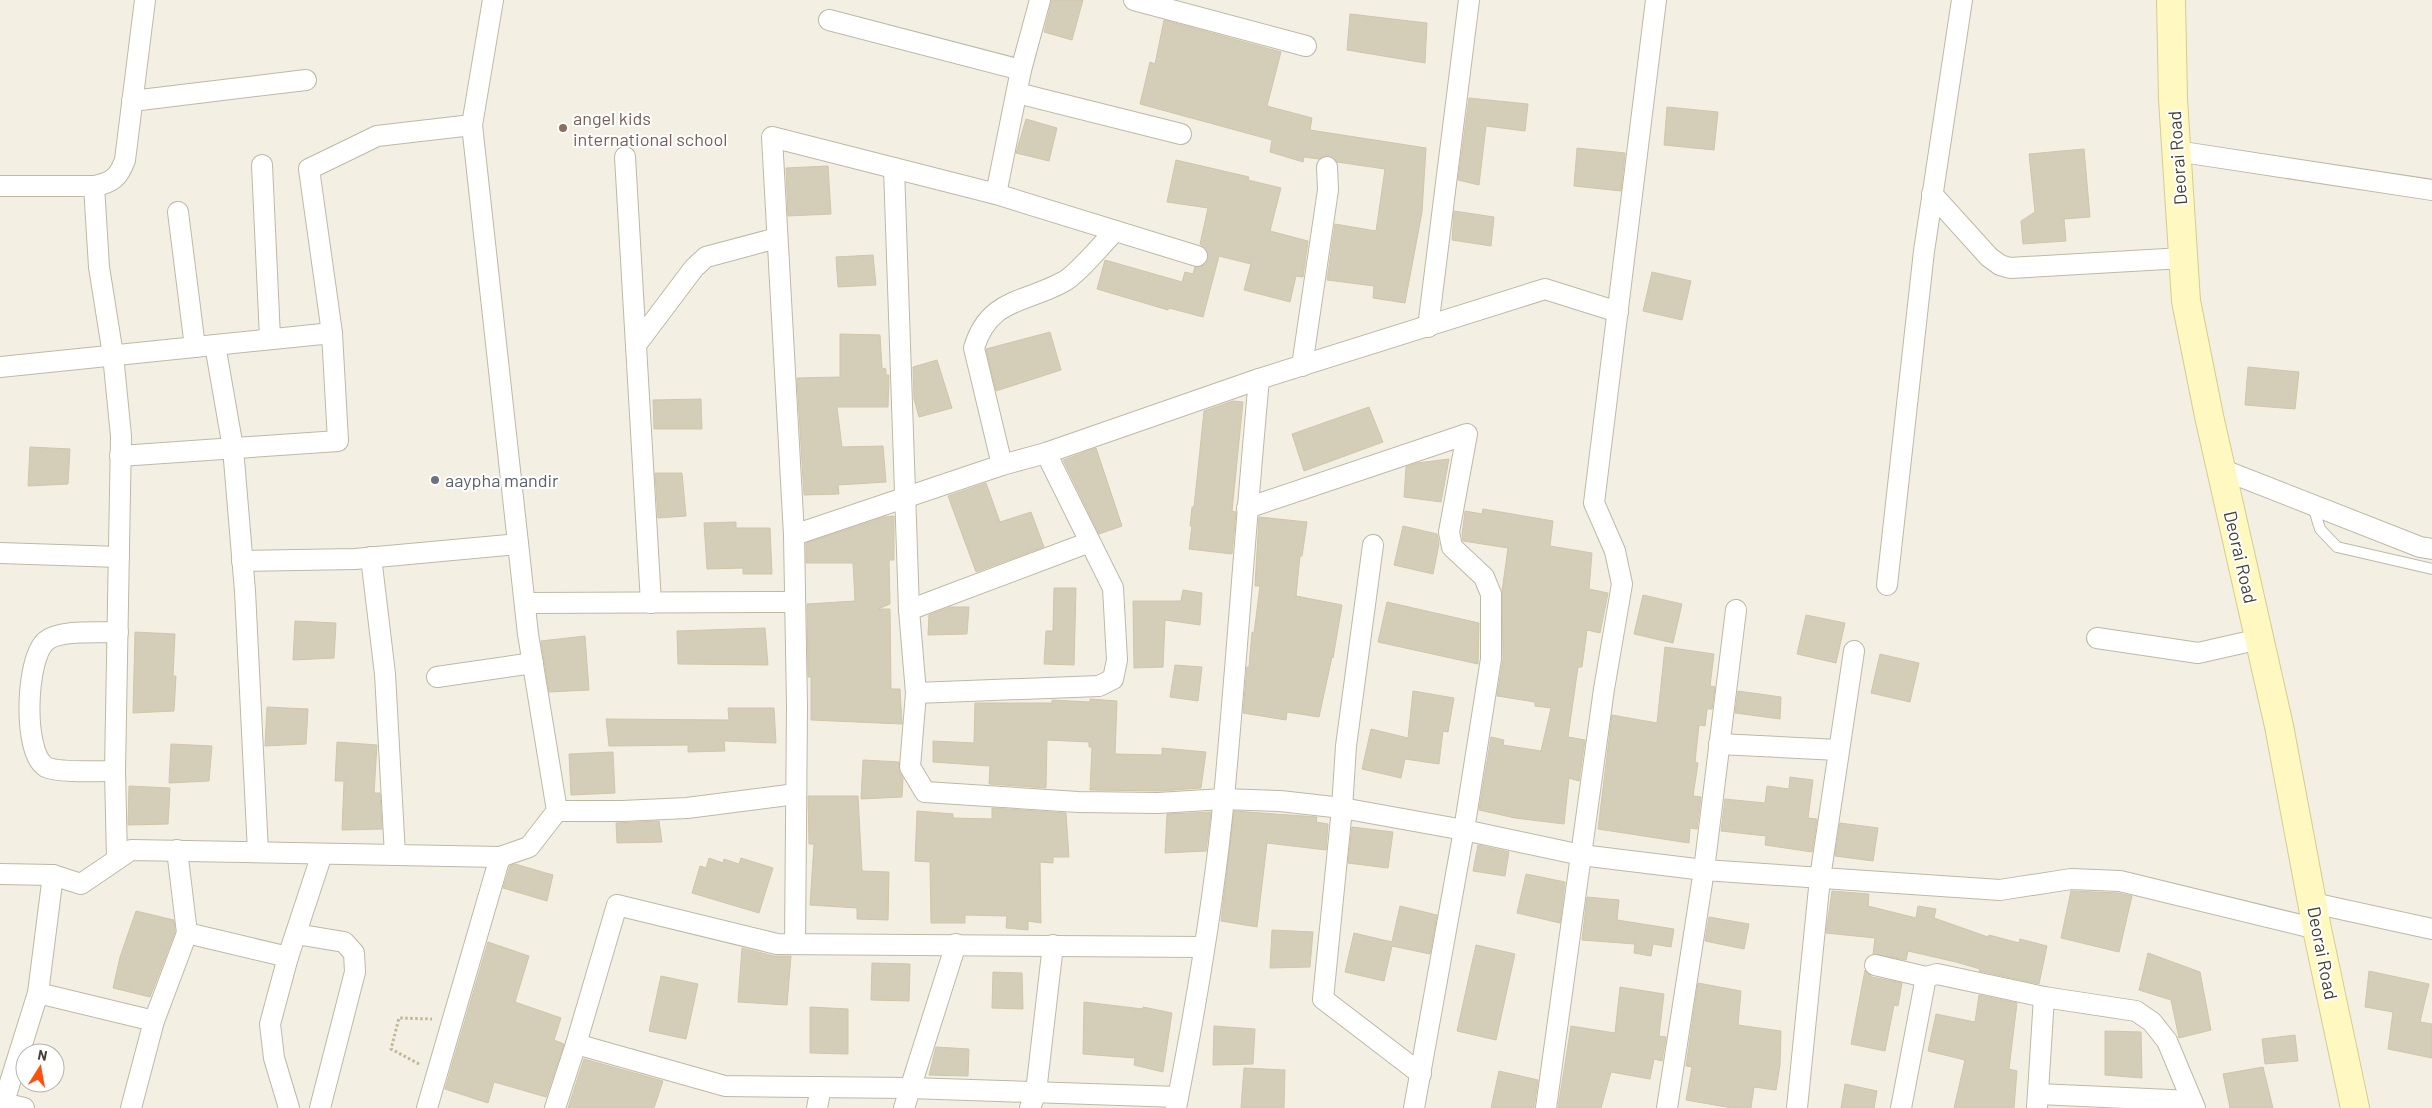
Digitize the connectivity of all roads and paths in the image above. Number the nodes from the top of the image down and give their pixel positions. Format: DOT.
graph roads {
  1 [pos="145,0"];
  2 [pos="493,0"];
  3 [pos="1040,0"];
  4 [pos="1134,0"];
  5 [pos="1469,0"];
  6 [pos="1656,0"];
  7 [pos="1962,0"];
  8 [pos="2171,0"];
  9 [pos="828,20"];
  10 [pos="1306,46"];
  11 [pos="1020,70"];
  12 [pos="306,80"];
  13 [pos="1017,93"];
  14 [pos="132,101"];
  15 [pos="472,125"];
  16 [pos="1181,134"];
  17 [pos="2176,151"];
  18 [pos="625,157"];
  19 [pos="262,165"];
  20 [pos="1327,167"];
  21 [pos="894,168"];
  22 [pos="0,186"];
  23 [pos="94,186"];
  24 [pos="2432,190"];
  25 [pos="996,194"];
  26 [pos="1931,203"];
  27 [pos="178,212"];
  28 [pos="1115,230"];
  29 [pos="777,238"];
  30 [pos="1198,256"];
  31 [pos="2183,258"];
  32 [pos="1618,312"];
  33 [pos="1428,327"];
  34 [pos="332,333"];
  35 [pos="270,338"];
  36 [pos="216,344"];
  37 [pos="636,345"];
  38 [pos="195,347"];
  39 [pos="113,355"];
  40 [pos="1302,366"];
  41 [pos="0,367"];
  42 [pos="1260,379"];
  43 [pos="233,448"];
  44 [pos="1046,453"];
  45 [pos="120,456"];
  46 [pos="1002,465"];
  47 [pos="2221,469"];
  48 [pos="905,498"];
  49 [pos="2312,505"];
  50 [pos="1247,508"];
  51 [pos="794,535"];
  52 [pos="1090,542"];
  53 [pos="518,544"];
  54 [pos="1373,545"];
  55 [pos="2432,549"];
  56 [pos="0,553"];
  57 [pos="119,557"];
  58 [pos="371,557"];
  59 [pos="242,561"];
  60 [pos="2432,569"];
  61 [pos="1887,585"];
  62 [pos="795,602"];
  63 [pos="525,603"];
  64 [pos="651,603"];
  65 [pos="909,610"];
  66 [pos="1736,610"];
  67 [pos="118,632"];
  68 [pos="2097,638"];
  69 [pos="2260,638"];
  70 [pos="1854,651"];
  71 [pos="533,663"];
  72 [pos="437,677"];
  73 [pos="916,694"];
  74 [pos="1719,744"];
  75 [pos="1838,750"];
  76 [pos="115,771"];
  77 [pos="796,794"];
  78 [pos="1224,799"];
  79 [pos="1342,808"];
  80 [pos="557,811"];
  81 [pos="1464,830"];
  82 [pos="177,850"];
  83 [pos="258,852"];
  84 [pos="322,854"];
  85 [pos="395,855"];
  86 [pos="1581,855"];
  87 [pos="500,857"];
  88 [pos="117,859"];
  89 [pos="1704,870"];
  90 [pos="0,874"];
  91 [pos="54,875"];
  92 [pos="1820,878"];
  93 [pos="2315,916"];
  94 [pos="2432,929"];
  95 [pos="187,934"];
  96 [pos="296,934"];
  97 [pos="795,944"];
  98 [pos="956,944"];
  99 [pos="1053,945"];
  100 [pos="1204,947"];
  101 [pos="288,957"];
  102 [pos="1875,965"];
  103 [pos="1926,977"];
  104 [pos="38,993"];
  105 [pos="2044,997"];
  106 [pos="453,1020"];
  107 [pos="154,1021"];
  108 [pos="576,1044"];
  109 [pos="437,1073"];
  110 [pos="1421,1074"];
  111 [pos="821,1087"];
  112 [pos="910,1088"];
  113 [pos="1033,1100"];
  114 [pos="2037,1101"];
  115 [pos="1177,1102"];
  116 [pos="2194,1104"];
  117 [pos="3,1106"];
  118 [pos="24,1108"];
  119 [pos="131,1108"];
  120 [pos="289,1108"];
  121 [pos="320,1108"];
  122 [pos="427,1108"];
  123 [pos="555,1108"];
  124 [pos="817,1108"];
  125 [pos="904,1108"];
  126 [pos="1414,1108"];
  127 [pos="1546,1108"];
  128 [pos="1667,1108"];
  129 [pos="1798,1108"];
  130 [pos="1901,1108"];
  131 [pos="2355,1108"];
  1 -- 14 [label="street"];
  2 -- 15 [label="street"];
  3 -- 11 [label="street"];
  4 -- 10 [label="street"];
  5 -- 33 [label="street"];
  6 -- 32 [label="street"];
  7 -- 26 [label="street"];
  8 -- 17 [label="street, Deorai Road"];
  9 -- 11 [label="street"];
  11 -- 13 [label="street"];
  12 -- 14 [label="street"];
  13 -- 16 [label="street"];
  13 -- 25 [label="street"];
  14 -- 23 [label="street"];
  15 -- 34 [label="street"];
  15 -- 53 [label="street"];
  17 -- 24 [label="street"];
  17 -- 31 [label="street, Deorai Road"];
  18 -- 37 [label="street"];
  19 -- 35 [label="street"];
  20 -- 40 [label="street"];
  21 -- 25 [label="street"];
  21 -- 29 [label="street"];
  21 -- 48 [label="street"];
  22 -- 23 [label="street"];
  23 -- 39 [label="street"];
  25 -- 28 [label="street"];
  26 -- 31 [label="street"];
  26 -- 61 [label="street"];
  27 -- 38 [label="street"];
  28 -- 30 [label="street"];
  28 -- 46 [label="street"];
  29 -- 37 [label="street"];
  29 -- 51 [label="street"];
  31 -- 47 [label="street, Deorai Road"];
  32 -- 33 [label="street"];
  32 -- 86 [label="street"];
  33 -- 40 [label="street"];
  34 -- 35 [label="street"];
  34 -- 43 [label="street"];
  35 -- 36 [label="street"];
  36 -- 38 [label="street"];
  36 -- 43 [label="street"];
  37 -- 64 [label="street"];
  38 -- 39 [label="street"];
  39 -- 41 [label="street"];
  39 -- 45 [label="street"];
  40 -- 42 [label="street"];
  42 -- 44 [label="street"];
  42 -- 50 [label="street"];
  43 -- 45 [label="street"];
  43 -- 59 [label="street"];
  44 -- 46 [label="street"];
  44 -- 52 [label="street"];
  45 -- 57 [label="street"];
  46 -- 48 [label="street"];
  47 -- 49 [label="street"];
  47 -- 69 [label="street, Deorai Road"];
  48 -- 51 [label="street"];
  48 -- 65 [label="street"];
  49 -- 55 [label="street"];
  49 -- 60 [label="lane"];
  50 -- 78 [label="street"];
  50 -- 81 [label="street"];
  51 -- 62 [label="street"];
  52 -- 65 [label="street"];
  52 -- 73 [label="street"];
  53 -- 58 [label="street"];
  53 -- 63 [label="street"];
  54 -- 79 [label="street"];
  56 -- 57 [label="street"];
  57 -- 67 [label="street"];
  58 -- 59 [label="street"];
  58 -- 85 [label="street"];
  59 -- 83 [label="street"];
  62 -- 64 [label="street"];
  62 -- 77 [label="street"];
  63 -- 64 [label="street"];
  63 -- 71 [label="street"];
  65 -- 73 [label="street"];
  66 -- 74 [label="street"];
  67 -- 76 [label="street"];
  67 -- 76 [label="street"];
  68 -- 69 [label="street"];
  69 -- 93 [label="street, Deorai Road"];
  70 -- 75 [label="street"];
  71 -- 72 [label="street"];
  71 -- 80 [label="street"];
  73 -- 78 [label="street"];
  74 -- 75 [label="street"];
  74 -- 89 [label="street"];
  75 -- 92 [label="street"];
  76 -- 88 [label="street"];
  77 -- 80 [label="street"];
  77 -- 97 [label="street"];
  78 -- 79 [label="street"];
  78 -- 100 [label="street"];
  79 -- 81 [label="street"];
  79 -- 110 [label="street"];
  80 -- 87 [label="street"];
  81 -- 86 [label="street"];
  81 -- 110 [label="street"];
  82 -- 83 [label="street"];
  82 -- 88 [label="street"];
  82 -- 95 [label="street"];
  83 -- 84 [label="street"];
  84 -- 85 [label="street"];
  84 -- 96 [label="street"];
  85 -- 87 [label="street"];
  86 -- 89 [label="street"];
  86 -- 127 [label="street"];
  87 -- 106 [label="street"];
  88 -- 91 [label="street"];
  89 -- 92 [label="street"];
  89 -- 128 [label="street"];
  90 -- 91 [label="street"];
  91 -- 104 [label="street"];
  92 -- 93 [label="street"];
  92 -- 129 [label="street"];
  93 -- 94 [label="street"];
  93 -- 131 [label="street, Deorai Road"];
  95 -- 101 [label="street"];
  95 -- 107 [label="street"];
  96 -- 101 [label="street"];
  96 -- 121 [label="street"];
  97 -- 98 [label="street"];
  97 -- 108 [label="street"];
  98 -- 99 [label="street"];
  98 -- 112 [label="street"];
  99 -- 100 [label="street"];
  99 -- 113 [label="street"];
  100 -- 115 [label="street"];
  101 -- 120 [label="street"];
  102 -- 103 [label="street"];
  103 -- 105 [label="street"];
  103 -- 130 [label="street"];
  104 -- 107 [label="street"];
  104 -- 117 [label="street"];
  105 -- 114 [label="street"];
  105 -- 116 [label="street"];
  106 -- 109 [label="street"];
  106 -- 109 [label="path"];
  107 -- 119 [label="street"];
  108 -- 111 [label="street"];
  108 -- 123 [label="street"];
  109 -- 122 [label="street"];
  110 -- 126 [label="street"];
  111 -- 112 [label="street"];
  111 -- 124 [label="street"];
  112 -- 113 [label="street"];
  112 -- 125 [label="street"];
  113 -- 115 [label="street"];
  114 -- 116 [label="street"];
  117 -- 118 [label="street"];
}
